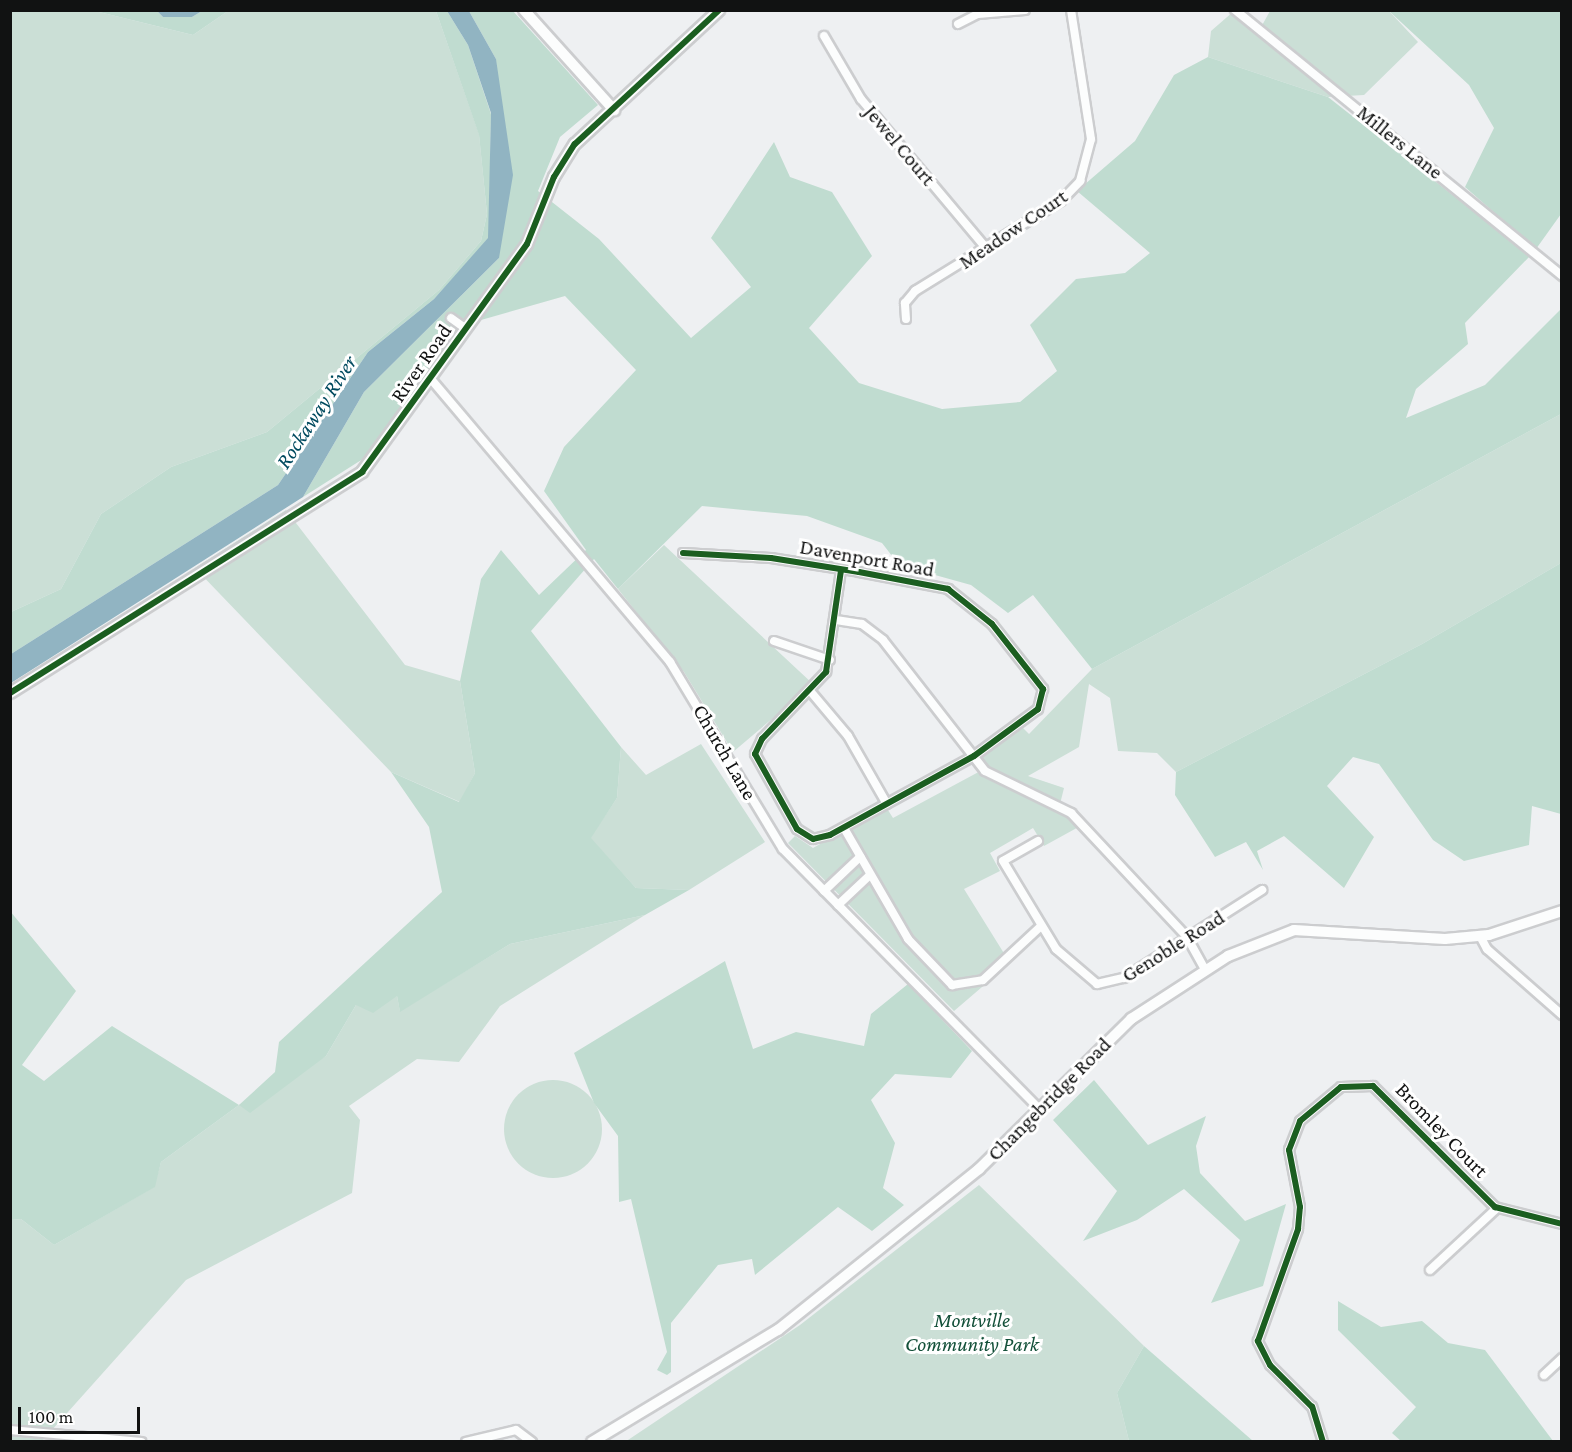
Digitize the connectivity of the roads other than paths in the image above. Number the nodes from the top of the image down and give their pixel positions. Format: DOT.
graph roads {
  1 [pos="524,10"];
  2 [pos="719,10"];
  3 [pos="1025,10"];
  4 [pos="1071,10"];
  5 [pos="1235,10"];
  6 [pos="958,24"];
  7 [pos="824,36"];
  8 [pos="614,110"];
  9 [pos="986,248"];
  10 [pos="1562,276"];
  11 [pos="450,318"];
  12 [pos="906,319"];
  13 [pos="465,328"];
  14 [pos="430,378"];
  15 [pos="683,553"];
  16 [pos="841,570"];
  17 [pos="836,620"];
  18 [pos="774,641"];
  19 [pos="830,660"];
  20 [pos="811,692"];
  21 [pos="10,693"];
  22 [pos="975,756"];
  23 [pos="887,804"];
  24 [pos="844,828"];
  25 [pos="1038,842"];
  26 [pos="860,857"];
  27 [pos="870,875"];
  28 [pos="1262,890"];
  29 [pos="824,891"];
  30 [pos="838,905"];
  31 [pos="1562,910"];
  32 [pos="1040,927"];
  33 [pos="1480,936"];
  34 [pos="1186,937"];
  35 [pos="1205,969"];
  36 [pos="1562,1015"];
  37 [pos="1039,1109"];
  38 [pos="1497,1208"];
  39 [pos="1562,1224"];
  40 [pos="1430,1270"];
  41 [pos="1562,1358"];
  42 [pos="1544,1375"];
  43 [pos="10,1430"];
  44 [pos="141,1442"];
  45 [pos="466,1442"];
  46 [pos="532,1442"];
  47 [pos="592,1442"];
  48 [pos="1323,1442"];
  1 -- 8 [label="main road"];
  2 -- 8 [label="main road, River Road"];
  3 -- 6 [label="street"];
  4 -- 9 [label="street, Meadow Court"];
  5 -- 10 [label="street, Millers Lane"];
  7 -- 9 [label="street, Jewel Court"];
  8 -- 13 [label="main road, River Road"];
  9 -- 12 [label="street, Meadow Court"];
  11 -- 13 [label="street"];
  13 -- 14 [label="main road, River Road"];
  14 -- 21 [label="main road, River Road"];
  14 -- 29 [label="street, Church Lane"];
  15 -- 16 [label="street, Davenport Road"];
  16 -- 17 [label="street"];
  16 -- 22 [label="street, Davenport Road"];
  17 -- 19 [label="street"];
  17 -- 22 [label="street"];
  18 -- 19 [label="street"];
  19 -- 20 [label="street"];
  20 -- 23 [label="street"];
  20 -- 24 [label="street, Davenport Road"];
  22 -- 23 [label="street, Davenport Road"];
  22 -- 34 [label="street"];
  23 -- 24 [label="street, Davenport Road"];
  24 -- 26 [label="street"];
  25 -- 32 [label="street, Genoble Road"];
  26 -- 27 [label="street"];
  26 -- 29 [label="street"];
  27 -- 30 [label="street"];
  27 -- 32 [label="street"];
  28 -- 34 [label="street, Genoble Road"];
  29 -- 30 [label="street, Church Lane"];
  30 -- 37 [label="street, Church Lane"];
  31 -- 33 [label="main road, Changebridge Road"];
  32 -- 34 [label="street, Genoble Road"];
  33 -- 35 [label="main road, Changebridge Road"];
  33 -- 36 [label="street"];
  34 -- 35 [label="street"];
  35 -- 37 [label="main road, Changebridge Road"];
  37 -- 47 [label="main road, Changebridge Road"];
  38 -- 39 [label="street"];
  38 -- 40 [label="street"];
  38 -- 48 [label="street, Bromley Court"];
  41 -- 42 [label="street"];
  43 -- 44 [label="street"];
  45 -- 46 [label="street"];
}
